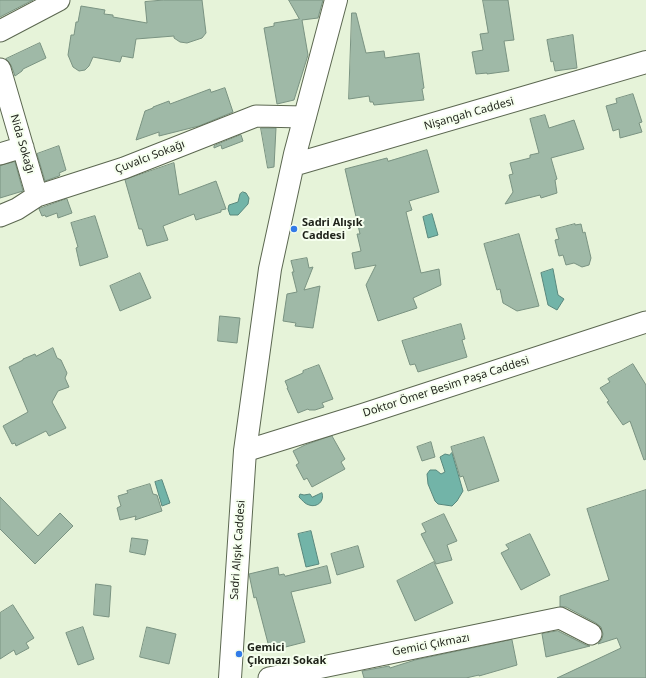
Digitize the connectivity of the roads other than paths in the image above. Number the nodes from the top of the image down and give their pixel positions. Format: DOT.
graph roads {
  1 [pos="59,0"];
  2 [pos="336,0"];
  3 [pos="0,31"];
  4 [pos="646,62"];
  5 [pos="0,69"];
  6 [pos="305,117"];
  7 [pos="23,147"];
  8 [pos="0,154"];
  9 [pos="292,165"];
  10 [pos="37,196"];
  11 [pos="0,216"];
  12 [pos="646,322"];
  13 [pos="245,451"];
  14 [pos="591,634"];
  15 [pos="230,678"];
  16 [pos="269,678"];
  1 -- 3 [label="street"];
  2 -- 6 [label="street, Sadri Alışık Caddesi"];
  4 -- 9 [label="street, Nişangah Caddesi"];
  5 -- 7 [label="street, Nida Sokağı"];
  6 -- 9 [label="street, Sadri Alışık Caddesi"];
  6 -- 10 [label="street, Çuvalcı Sokağı"];
  7 -- 8 [label="street"];
  7 -- 10 [label="street, Nida Sokağı"];
  9 -- 13 [label="street, Sadri Alışık Caddesi"];
  10 -- 11 [label="street, Çuvalcı Sokağı"];
  12 -- 13 [label="street, Doktor Ömer Besim Paşa Caddesi"];
  13 -- 15 [label="street, Sadri Alışık Caddesi"];
  14 -- 16 [label="street, Gemici Çıkmazı"];
}
